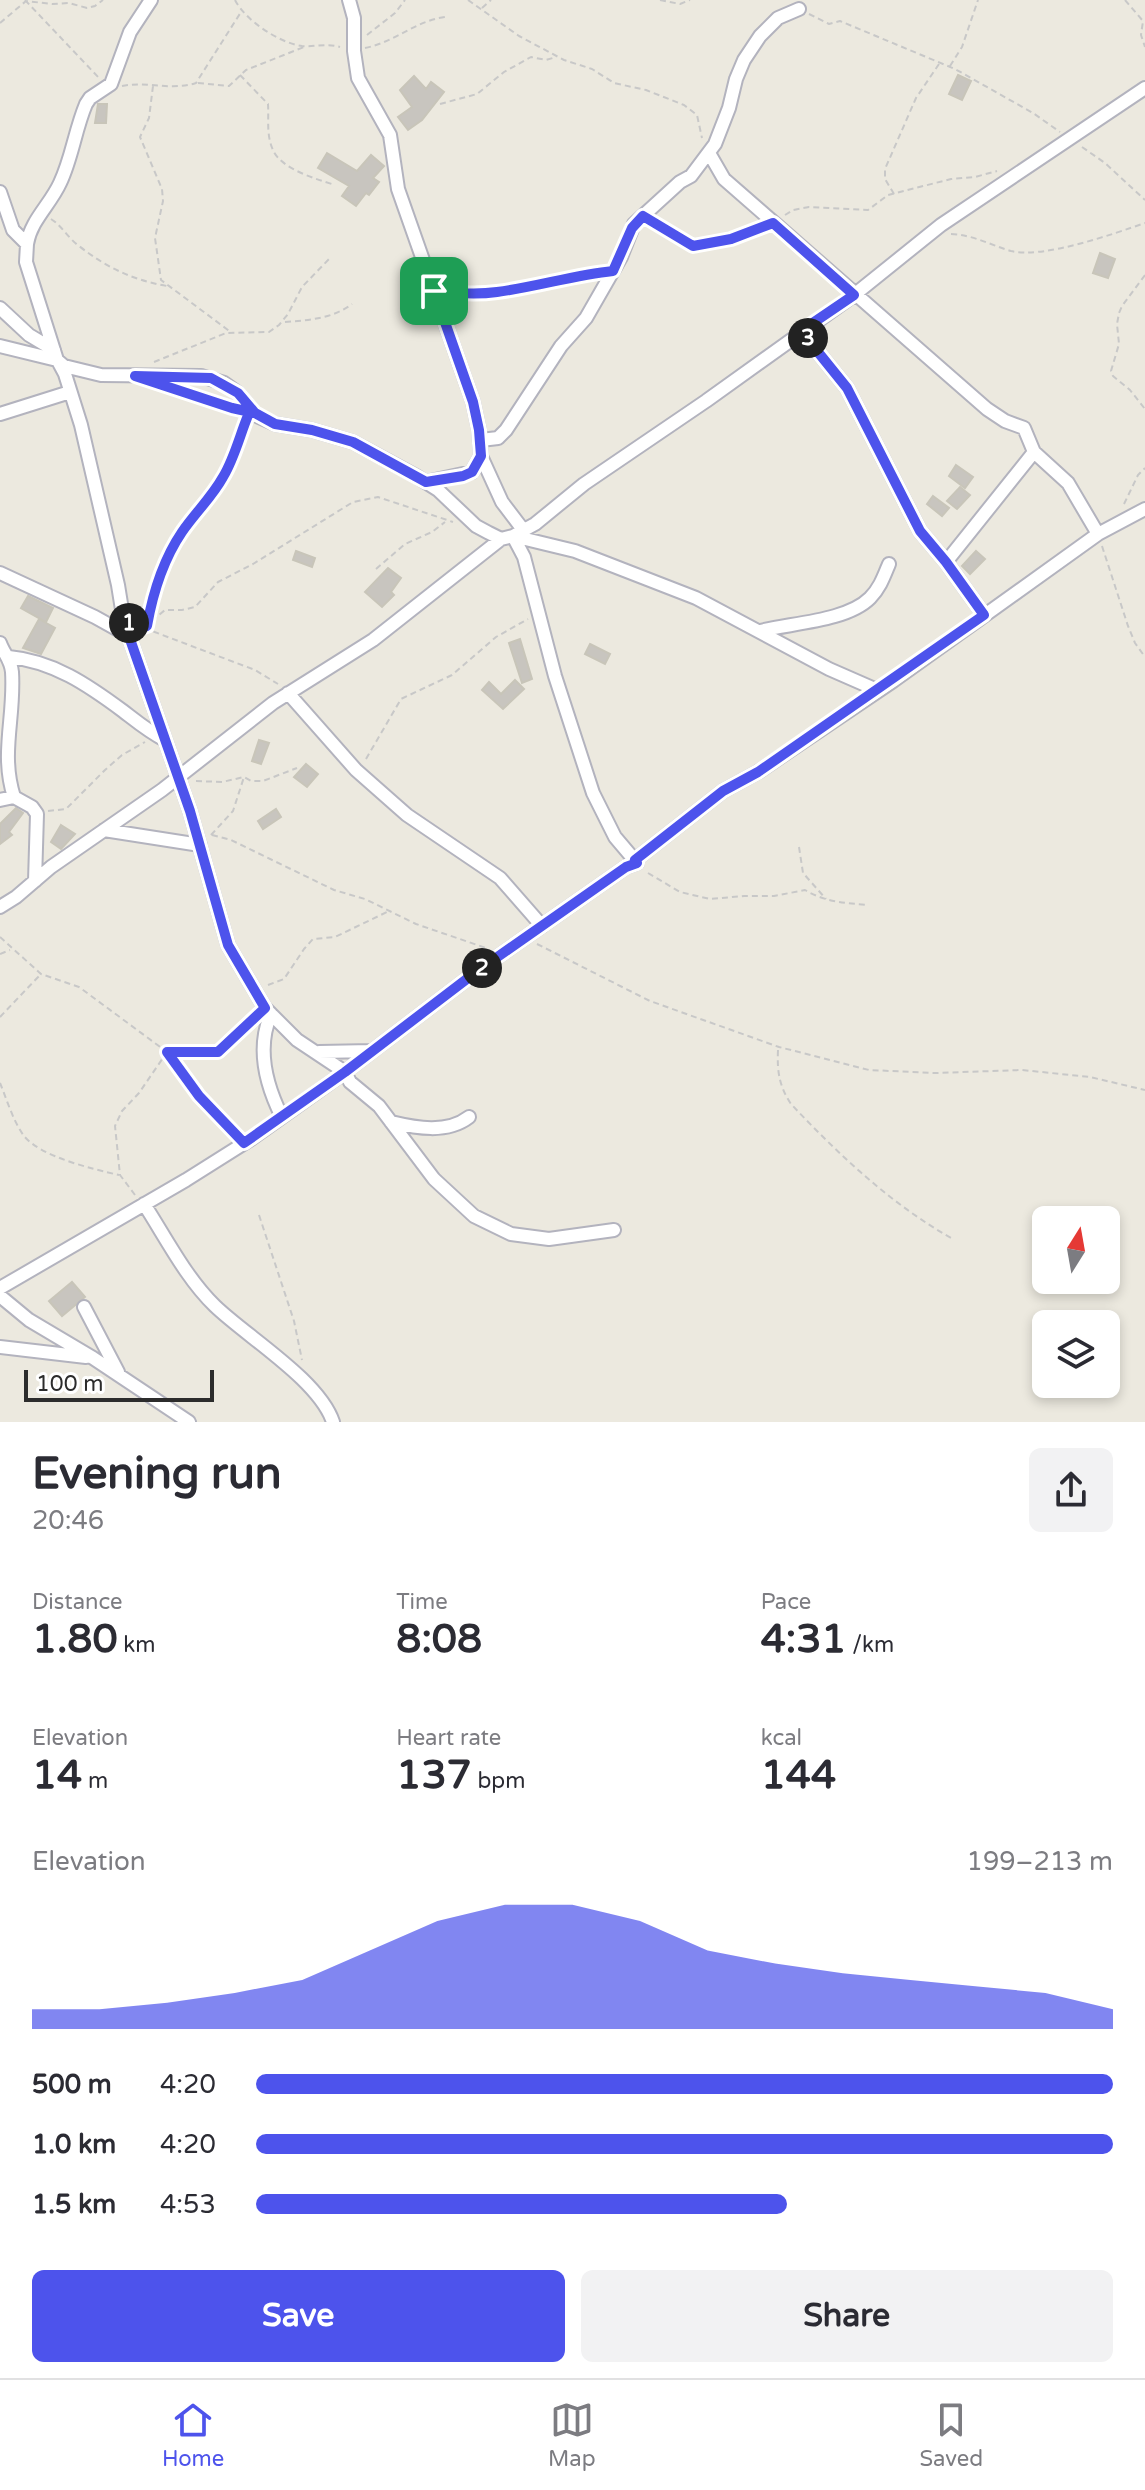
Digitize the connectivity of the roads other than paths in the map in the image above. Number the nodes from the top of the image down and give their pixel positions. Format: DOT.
graph roads {
  1 [pos="151,0"];
  2 [pos="349,0"];
  3 [pos="799,9"];
  4 [pos="1145,88"];
  5 [pos="709,153"];
  6 [pos="0,192"];
  7 [pos="27,244"];
  8 [pos="854,295"];
  9 [pos="0,308"];
  10 [pos="801,331"];
  11 [pos="0,346"];
  12 [pos="57,357"];
  13 [pos="70,392"];
  14 [pos="0,414"];
  15 [pos="481,440"];
  16 [pos="1034,452"];
  17 [pos="481,456"];
  18 [pos="426,482"];
  19 [pos="1145,509"];
  20 [pos="1098,534"];
  21 [pos="513,535"];
  22 [pos="946,562"];
  23 [pos="889,564"];
  24 [pos="2,574"];
  25 [pos="0,589"];
  26 [pos="984,615"];
  27 [pos="760,631"];
  28 [pos="131,637"];
  29 [pos="0,643"];
  30 [pos="9,657"];
  31 [pos="877,690"];
  32 [pos="288,693"];
  33 [pos="161,738"];
  34 [pos="179,776"];
  35 [pos="14,797"];
  36 [pos="0,800"];
  37 [pos="104,830"];
  38 [pos="203,840"];
  39 [pos="636,862"];
  40 [pos="35,881"];
  41 [pos="0,907"];
  42 [pos="542,926"];
  43 [pos="268,1011"];
  44 [pos="315,1051"];
  45 [pos="372,1051"];
  46 [pos="345,1072"];
  47 [pos="282,1117"];
  48 [pos="469,1117"];
  49 [pos="391,1122"];
  50 [pos="144,1204"];
  51 [pos="614,1230"];
  52 [pos="0,1288"];
  53 [pos="0,1296"];
  54 [pos="84,1307"];
  55 [pos="0,1347"];
  56 [pos="93,1358"];
  57 [pos="119,1375"];
  58 [pos="189,1422"];
  59 [pos="333,1422"];
  1 -- 7 [label="street"];
  2 -- 15 [label="street"];
  3 -- 5 [label="street"];
  4 -- 8 [label="street"];
  5 -- 8 [label="street"];
  5 -- 15 [label="street"];
  6 -- 7 [label="street"];
  7 -- 12 [label="street"];
  8 -- 10 [label="street"];
  8 -- 16 [label="street"];
  9 -- 12 [label="street"];
  10 -- 21 [label="street"];
  10 -- 22 [label="street"];
  11 -- 12 [label="street"];
  12 -- 13 [label="street"];
  12 -- 18 [label="street"];
  13 -- 14 [label="street"];
  13 -- 28 [label="street"];
  15 -- 17 [label="street"];
  16 -- 20 [label="street"];
  16 -- 22 [label="street"];
  17 -- 18 [label="street"];
  17 -- 21 [label="street"];
  18 -- 21 [label="street"];
  19 -- 20 [label="street"];
  20 -- 26 [label="street"];
  21 -- 27 [label="street"];
  21 -- 32 [label="street"];
  21 -- 39 [label="street"];
  22 -- 26 [label="street"];
  23 -- 27 [label="street"];
  24 -- 25 [label="street"];
  24 -- 28 [label="street"];
  26 -- 31 [label="street"];
  27 -- 31 [label="street"];
  28 -- 33 [label="street"];
  29 -- 30 [label="street"];
  30 -- 33 [label="street"];
  30 -- 35 [label="street"];
  31 -- 39 [label="street"];
  32 -- 34 [label="street"];
  32 -- 42 [label="street"];
  33 -- 34 [label="street"];
  34 -- 37 [label="street"];
  34 -- 38 [label="street"];
  35 -- 36 [label="street"];
  35 -- 40 [label="street"];
  37 -- 38 [label="street"];
  37 -- 40 [label="street"];
  38 -- 43 [label="street"];
  39 -- 42 [label="street"];
  40 -- 41 [label="street"];
  42 -- 45 [label="street"];
  43 -- 44 [label="street"];
  43 -- 47 [label="street"];
  44 -- 45 [label="street"];
  44 -- 46 [label="street"];
  45 -- 46 [label="street"];
  46 -- 47 [label="street"];
  46 -- 49 [label="street"];
  47 -- 50 [label="street"];
  48 -- 49 [label="street"];
  49 -- 51 [label="street"];
  50 -- 52 [label="street"];
  50 -- 59 [label="street"];
  53 -- 56 [label="street"];
  54 -- 57 [label="street"];
  55 -- 56 [label="street"];
  56 -- 57 [label="street"];
  57 -- 58 [label="street"];
}
